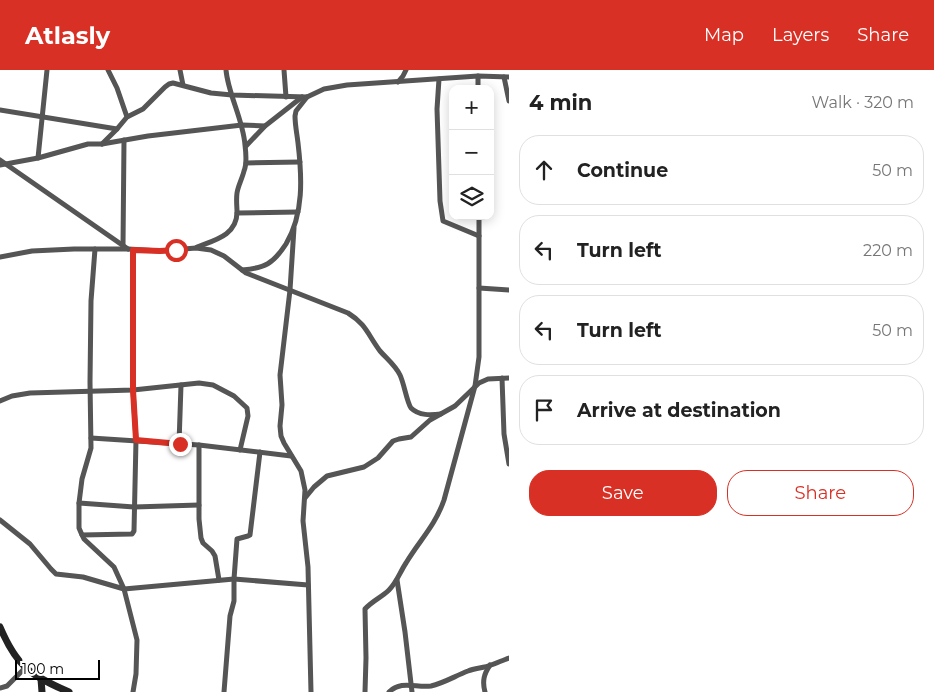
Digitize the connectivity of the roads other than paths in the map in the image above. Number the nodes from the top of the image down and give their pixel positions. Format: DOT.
graph roads {
  1 [pos="47,70"];
  2 [pos="108,70"];
  3 [pos="180,70"];
  4 [pos="226,70"];
  5 [pos="284,70"];
  6 [pos="406,70"];
  7 [pos="482,70"];
  8 [pos="478,76"];
  9 [pos="490,76"];
  10 [pos="507,77"];
  11 [pos="439,78"];
  12 [pos="398,82"];
  13 [pos="182,85"];
  14 [pos="478,85"];
  15 [pos="232,95"];
  16 [pos="286,96"];
  17 [pos="304,97"];
  18 [pos="509,101"];
  19 [pos="0,110"];
  20 [pos="42,117"];
  21 [pos="127,117"];
  22 [pos="242,125"];
  23 [pos="265,126"];
  24 [pos="117,129"];
  25 [pos="124,140"];
  26 [pos="102,144"];
  27 [pos="246,146"];
  28 [pos="38,158"];
  29 [pos="0,160"];
  30 [pos="300,162"];
  31 [pos="246,164"];
  32 [pos="2,165"];
  33 [pos="298,212"];
  34 [pos="237,213"];
  35 [pos="479,220"];
  36 [pos="294,228"];
  37 [pos="479,236"];
  38 [pos="128,248"];
  39 [pos="196,248"];
  40 [pos="95,249"];
  41 [pos="0,257"];
  42 [pos="242,270"];
  43 [pos="479,288"];
  44 [pos="290,290"];
  45 [pos="509,290"];
  46 [pos="502,378"];
  47 [pos="509,378"];
  48 [pos="181,385"];
  49 [pos="475,386"];
  50 [pos="90,390"];
  51 [pos="133,390"];
  52 [pos="0,402"];
  53 [pos="441,414"];
  54 [pos="91,438"];
  55 [pos="136,440"];
  56 [pos="180,444"];
  57 [pos="200,445"];
  58 [pos="240,450"];
  59 [pos="260,452"];
  60 [pos="291,456"];
  61 [pos="509,464"];
  62 [pos="305,498"];
  63 [pos="79,503"];
  64 [pos="199,505"];
  65 [pos="134,507"];
  66 [pos="0,520"];
  67 [pos="82,536"];
  68 [pos="234,579"];
  69 [pos="219,580"];
  70 [pos="397,580"];
  71 [pos="308,585"];
  72 [pos="124,589"];
  73 [pos="1,630"];
  74 [pos="509,658"];
  75 [pos="490,665"];
  76 [pos="25,668"];
  77 [pos="41,680"];
  78 [pos="412,685"];
  79 [pos="0,688"];
  80 [pos="42,692"];
  81 [pos="69,692"];
  82 [pos="133,692"];
  83 [pos="224,692"];
  84 [pos="311,692"];
  85 [pos="365,692"];
  86 [pos="389,692"];
  87 [pos="412,692"];
  88 [pos="485,692"];
  1 -- 20 [label="street"];
  2 -- 21 [label="street"];
  3 -- 13 [label="street"];
  4 -- 15 [label="street"];
  5 -- 16 [label="street"];
  6 -- 12 [label="street"];
  7 -- 9 [label="street"];
  8 -- 9 [label="street"];
  8 -- 11 [label="street"];
  8 -- 14 [label="street"];
  9 -- 10 [label="street"];
  10 -- 18 [label="street"];
  11 -- 12 [label="street"];
  11 -- 37 [label="street"];
  12 -- 17 [label="street"];
  13 -- 15 [label="street"];
  13 -- 21 [label="street"];
  15 -- 16 [label="street"];
  15 -- 22 [label="street"];
  16 -- 17 [label="street"];
  17 -- 23 [label="street"];
  17 -- 30 [label="street"];
  19 -- 20 [label="street"];
  20 -- 24 [label="street"];
  20 -- 28 [label="street"];
  21 -- 24 [label="street"];
  22 -- 23 [label="street"];
  22 -- 25 [label="street"];
  22 -- 27 [label="street"];
  23 -- 27 [label="street"];
  24 -- 26 [label="street"];
  25 -- 26 [label="street"];
  25 -- 38 [label="street"];
  26 -- 28 [label="street"];
  27 -- 31 [label="street"];
  28 -- 32 [label="street"];
  29 -- 32 [label="street"];
  30 -- 31 [label="street"];
  30 -- 33 [label="street"];
  31 -- 34 [label="street"];
  32 -- 38 [label="street"];
  33 -- 34 [label="street"];
  33 -- 36 [label="street"];
  34 -- 39 [label="street"];
  35 -- 37 [label="street"];
  36 -- 42 [label="street"];
  36 -- 44 [label="street"];
  37 -- 43 [label="street"];
  38 -- 39 [label="street"];
  38 -- 40 [label="street"];
  38 -- 51 [label="street"];
  39 -- 42 [label="street"];
  40 -- 41 [label="street"];
  40 -- 50 [label="street"];
  42 -- 44 [label="street"];
  43 -- 45 [label="street"];
  43 -- 49 [label="street"];
  44 -- 53 [label="street"];
  44 -- 60 [label="street"];
  46 -- 47 [label="street"];
  46 -- 49 [label="street"];
  46 -- 61 [label="street"];
  48 -- 51 [label="street"];
  48 -- 56 [label="street"];
  48 -- 58 [label="street"];
  49 -- 53 [label="street"];
  49 -- 70 [label="street"];
  50 -- 51 [label="street"];
  50 -- 52 [label="street"];
  50 -- 54 [label="street"];
  51 -- 55 [label="street"];
  53 -- 62 [label="street"];
  54 -- 55 [label="street"];
  54 -- 63 [label="street"];
  55 -- 56 [label="street"];
  55 -- 65 [label="street"];
  56 -- 57 [label="street"];
  57 -- 58 [label="street"];
  57 -- 64 [label="street"];
  58 -- 59 [label="street"];
  59 -- 60 [label="street"];
  59 -- 68 [label="street"];
  60 -- 62 [label="street"];
  62 -- 71 [label="street"];
  63 -- 65 [label="street"];
  63 -- 67 [label="street"];
  64 -- 65 [label="street"];
  64 -- 69 [label="street"];
  65 -- 67 [label="street"];
  66 -- 72 [label="street"];
  67 -- 72 [label="street"];
  68 -- 69 [label="street"];
  68 -- 71 [label="street"];
  68 -- 83 [label="street"];
  69 -- 72 [label="street"];
  70 -- 78 [label="street"];
  70 -- 85 [label="street"];
  71 -- 84 [label="street"];
  72 -- 82 [label="street"];
  73 -- 76 [label="street"];
  74 -- 75 [label="street"];
  75 -- 78 [label="street"];
  75 -- 88 [label="street"];
  76 -- 77 [label="street"];
  76 -- 79 [label="street"];
  77 -- 80 [label="street"];
  77 -- 81 [label="street"];
  78 -- 86 [label="street"];
  78 -- 87 [label="street"];
}
